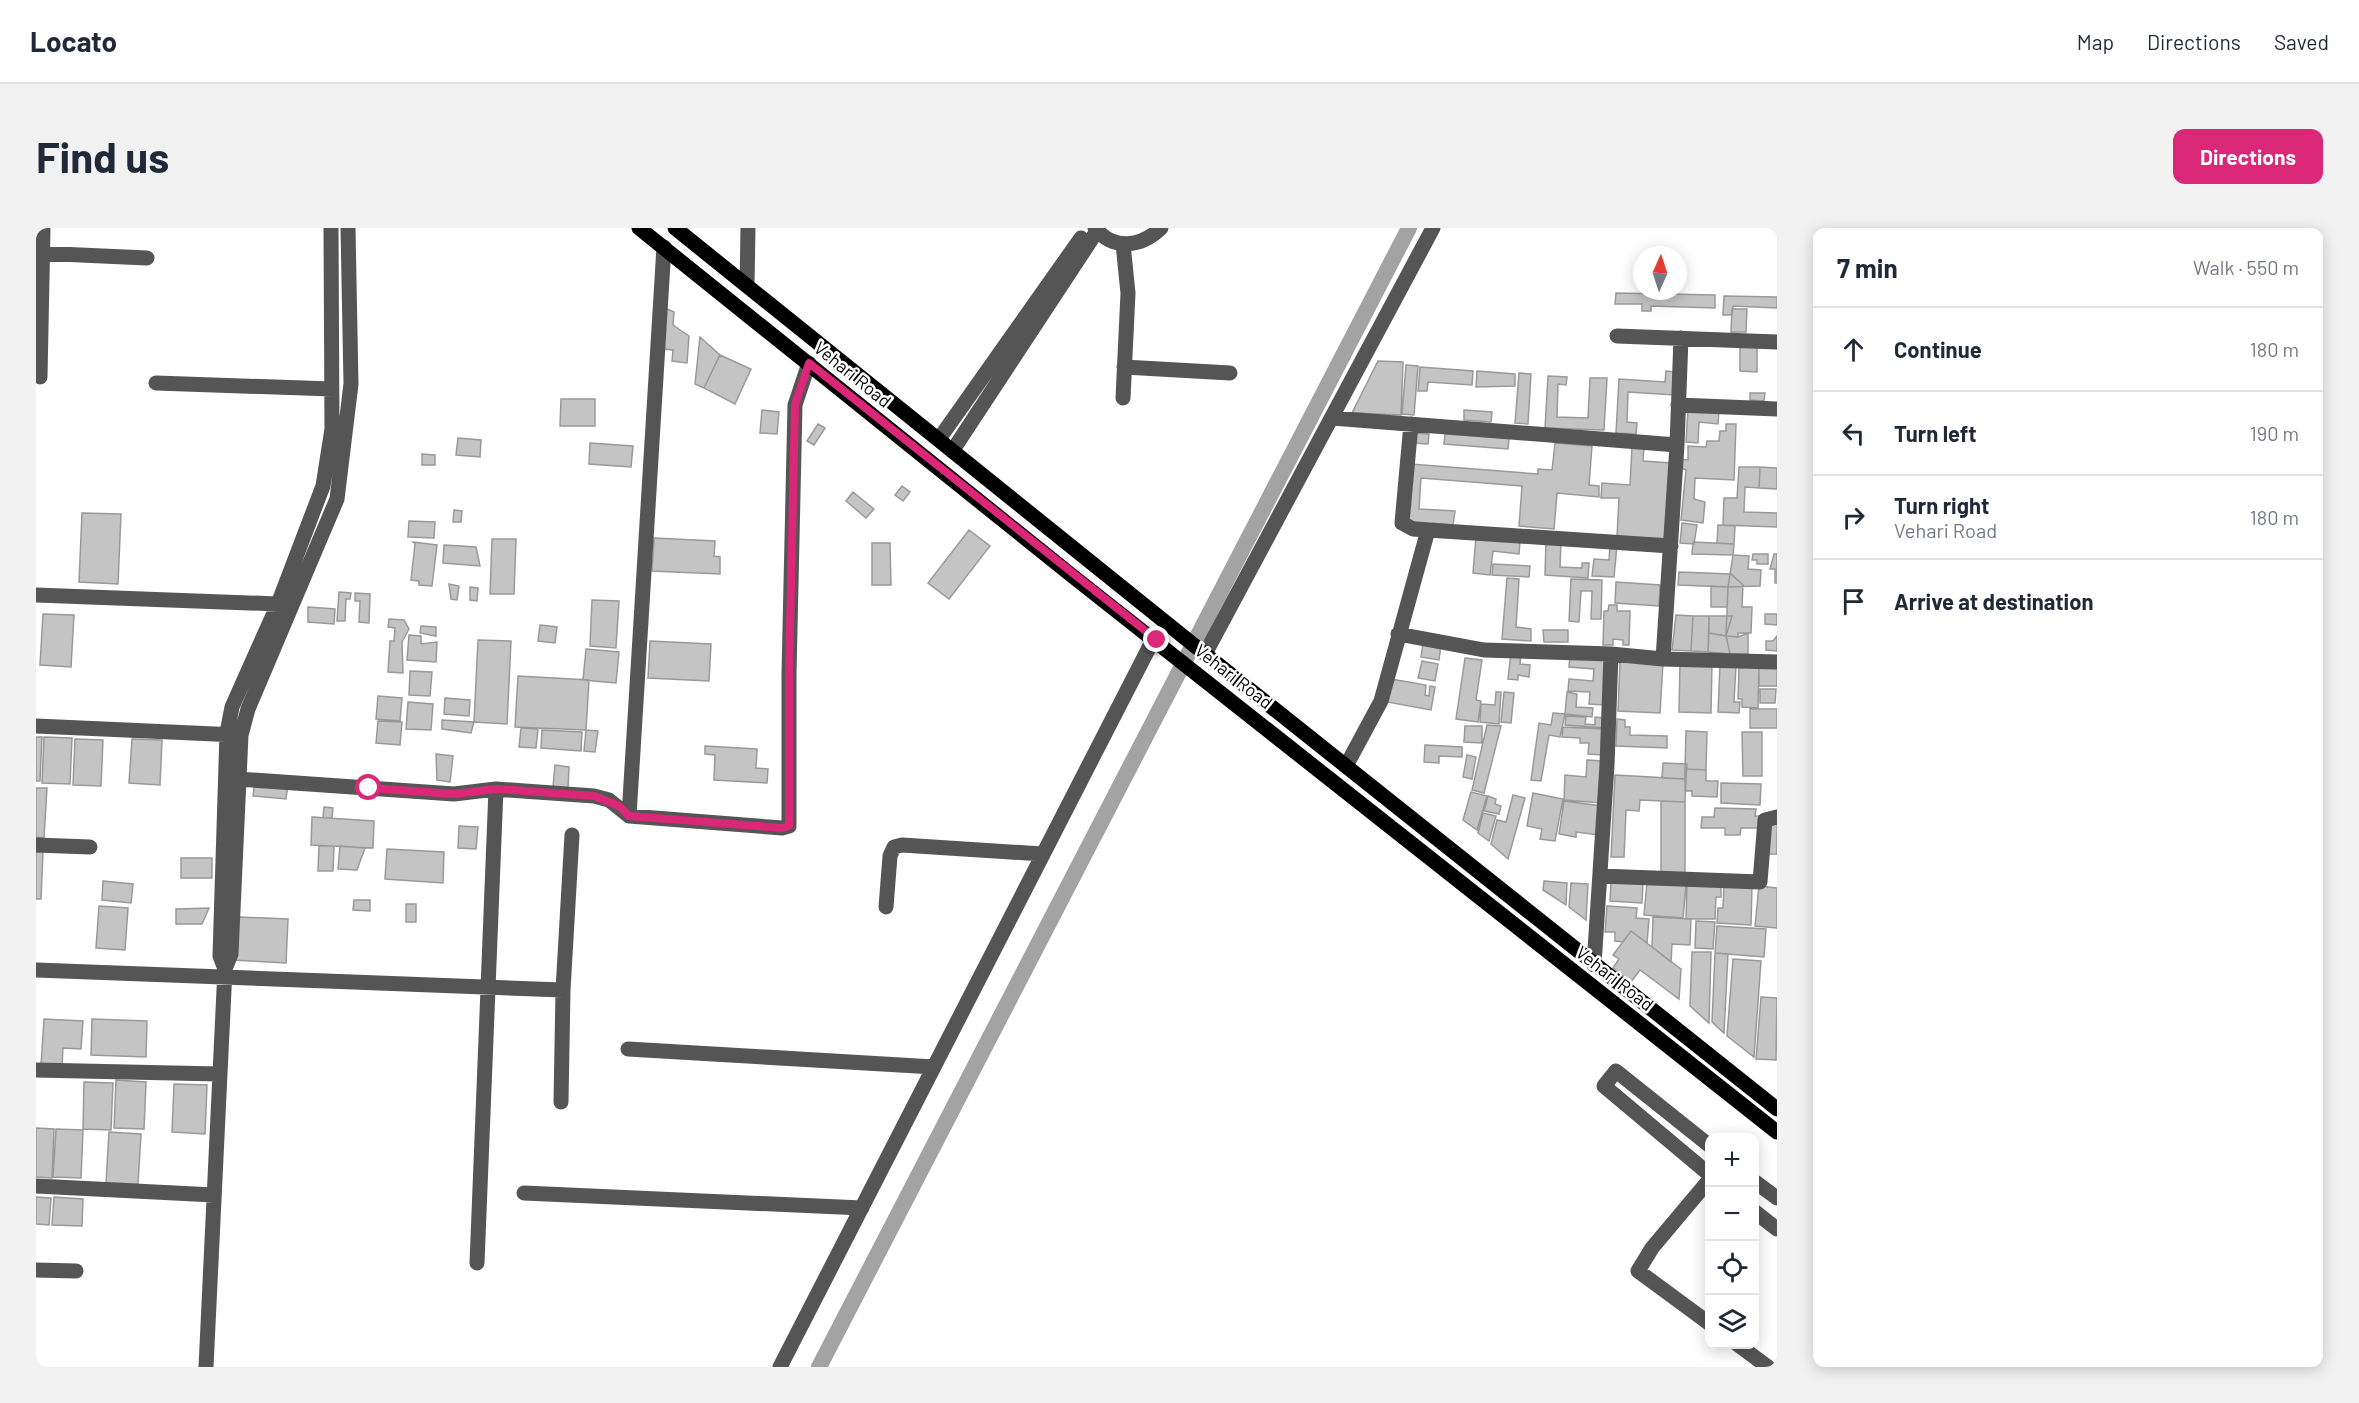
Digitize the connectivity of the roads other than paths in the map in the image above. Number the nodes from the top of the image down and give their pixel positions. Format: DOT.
graph roads {
  1 [pos="43,228"];
  2 [pos="331,228"];
  3 [pos="348,228"];
  4 [pos="639,228"];
  5 [pos="675,228"];
  6 [pos="748,228"];
  7 [pos="1161,228"];
  8 [pos="1432,228"];
  9 [pos="1093,229"];
  10 [pos="1123,244"];
  11 [pos="663,248"];
  12 [pos="39,253"];
  13 [pos="147,258"];
  14 [pos="747,286"];
  15 [pos="1617,336"];
  16 [pos="38,339"];
  17 [pos="1681,339"];
  18 [pos="1777,342"];
  19 [pos="809,363"];
  20 [pos="1124,367"];
  21 [pos="1230,373"];
  22 [pos="40,377"];
  23 [pos="156,383"];
  24 [pos="332,389"];
  25 [pos="1123,399"];
  26 [pos="1678,405"];
  27 [pos="1777,409"];
  28 [pos="1332,418"];
  29 [pos="1411,424"];
  30 [pos="939,439"];
  31 [pos="1677,445"];
  32 [pos="953,450"];
  33 [pos="1428,530"];
  34 [pos="1671,546"];
  35 [pos="36,595"];
  36 [pos="278,604"];
  37 [pos="1398,634"];
  38 [pos="1155,639"];
  39 [pos="1205,654"];
  40 [pos="1611,654"];
  41 [pos="1663,659"];
  42 [pos="1777,662"];
  43 [pos="36,726"];
  44 [pos="234,734"];
  45 [pos="1346,766"];
  46 [pos="238,779"];
  47 [pos="496,789"];
  48 [pos="629,816"];
  49 [pos="1777,817"];
  50 [pos="572,835"];
  51 [pos="36,845"];
  52 [pos="90,848"];
  53 [pos="1043,854"];
  54 [pos="1600,876"];
  55 [pos="886,907"];
  56 [pos="1594,965"];
  57 [pos="36,970"];
  58 [pos="224,973"];
  59 [pos="487,986"];
  60 [pos="563,990"];
  61 [pos="628,1048"];
  62 [pos="934,1067"];
  63 [pos="36,1070"];
  64 [pos="219,1074"];
  65 [pos="561,1102"];
  66 [pos="1777,1109"];
  67 [pos="1777,1132"];
  68 [pos="1705,1142"];
  69 [pos="1705,1173"];
  70 [pos="1705,1183"];
  71 [pos="1759,1184"];
  72 [pos="36,1186"];
  73 [pos="524,1193"];
  74 [pos="214,1195"];
  75 [pos="1777,1198"];
  76 [pos="862,1208"];
  77 [pos="1759,1214"];
  78 [pos="1777,1229"];
  79 [pos="477,1263"];
  80 [pos="36,1270"];
  81 [pos="76,1271"];
  82 [pos="1705,1320"];
  83 [pos="1744,1349"];
  84 [pos="206,1367"];
  85 [pos="780,1367"];
  86 [pos="1768,1367"];
  1 -- 12 [label="street"];
  2 -- 24 [label="street"];
  3 -- 44 [label="street"];
  4 -- 11 [label="main road, Vehari Road"];
  5 -- 14 [label="main road, Vehari Road"];
  6 -- 14 [label="street"];
  7 -- 10 [label="street"];
  8 -- 28 [label="street"];
  9 -- 10 [label="street"];
  9 -- 30 [label="street"];
  9 -- 32 [label="street"];
  10 -- 20 [label="street"];
  11 -- 19 [label="main road, Vehari Road"];
  11 -- 48 [label="street"];
  12 -- 13 [label="street"];
  12 -- 16 [label="street"];
  14 -- 30 [label="main road, Vehari Road"];
  15 -- 17 [label="street"];
  16 -- 22 [label="street"];
  17 -- 18 [label="street"];
  17 -- 26 [label="street"];
  19 -- 38 [label="main road, Vehari Road"];
  19 -- 48 [label="street"];
  20 -- 21 [label="street"];
  20 -- 25 [label="street"];
  23 -- 24 [label="street"];
  24 -- 36 [label="street"];
  26 -- 27 [label="street"];
  26 -- 31 [label="street"];
  28 -- 29 [label="street"];
  28 -- 39 [label="street"];
  29 -- 31 [label="street"];
  29 -- 33 [label="street"];
  30 -- 32 [label="main road, Vehari Road"];
  31 -- 34 [label="street"];
  32 -- 39 [label="main road, Vehari Road"];
  33 -- 34 [label="street"];
  33 -- 37 [label="street"];
  34 -- 41 [label="street"];
  35 -- 36 [label="street"];
  36 -- 44 [label="street"];
  37 -- 40 [label="street"];
  37 -- 45 [label="street"];
  38 -- 53 [label="street"];
  38 -- 67 [label="main road, Vehari Road"];
  39 -- 45 [label="main road, Vehari Road"];
  40 -- 41 [label="street"];
  40 -- 54 [label="street"];
  41 -- 42 [label="street"];
  43 -- 44 [label="street"];
  44 -- 46 [label="street"];
  44 -- 58 [label="street"];
  45 -- 56 [label="main road, Vehari Road"];
  46 -- 47 [label="street"];
  46 -- 58 [label="street"];
  47 -- 48 [label="street"];
  47 -- 59 [label="street"];
  49 -- 54 [label="street"];
  50 -- 60 [label="street"];
  51 -- 52 [label="street"];
  53 -- 55 [label="street"];
  53 -- 62 [label="street"];
  54 -- 56 [label="street"];
  56 -- 66 [label="main road, Vehari Road"];
  57 -- 58 [label="street"];
  58 -- 59 [label="street"];
  58 -- 64 [label="street"];
  59 -- 60 [label="street"];
  59 -- 79 [label="street"];
  60 -- 65 [label="street"];
  61 -- 62 [label="street"];
  62 -- 76 [label="street"];
  63 -- 64 [label="street"];
  64 -- 74 [label="street"];
  68 -- 69 [label="street"];
  70 -- 82 [label="street"];
  71 -- 75 [label="street"];
  72 -- 74 [label="street"];
  73 -- 76 [label="street"];
  74 -- 84 [label="street"];
  76 -- 85 [label="street"];
  77 -- 78 [label="street"];
  80 -- 81 [label="street"];
  83 -- 86 [label="street"];
}
